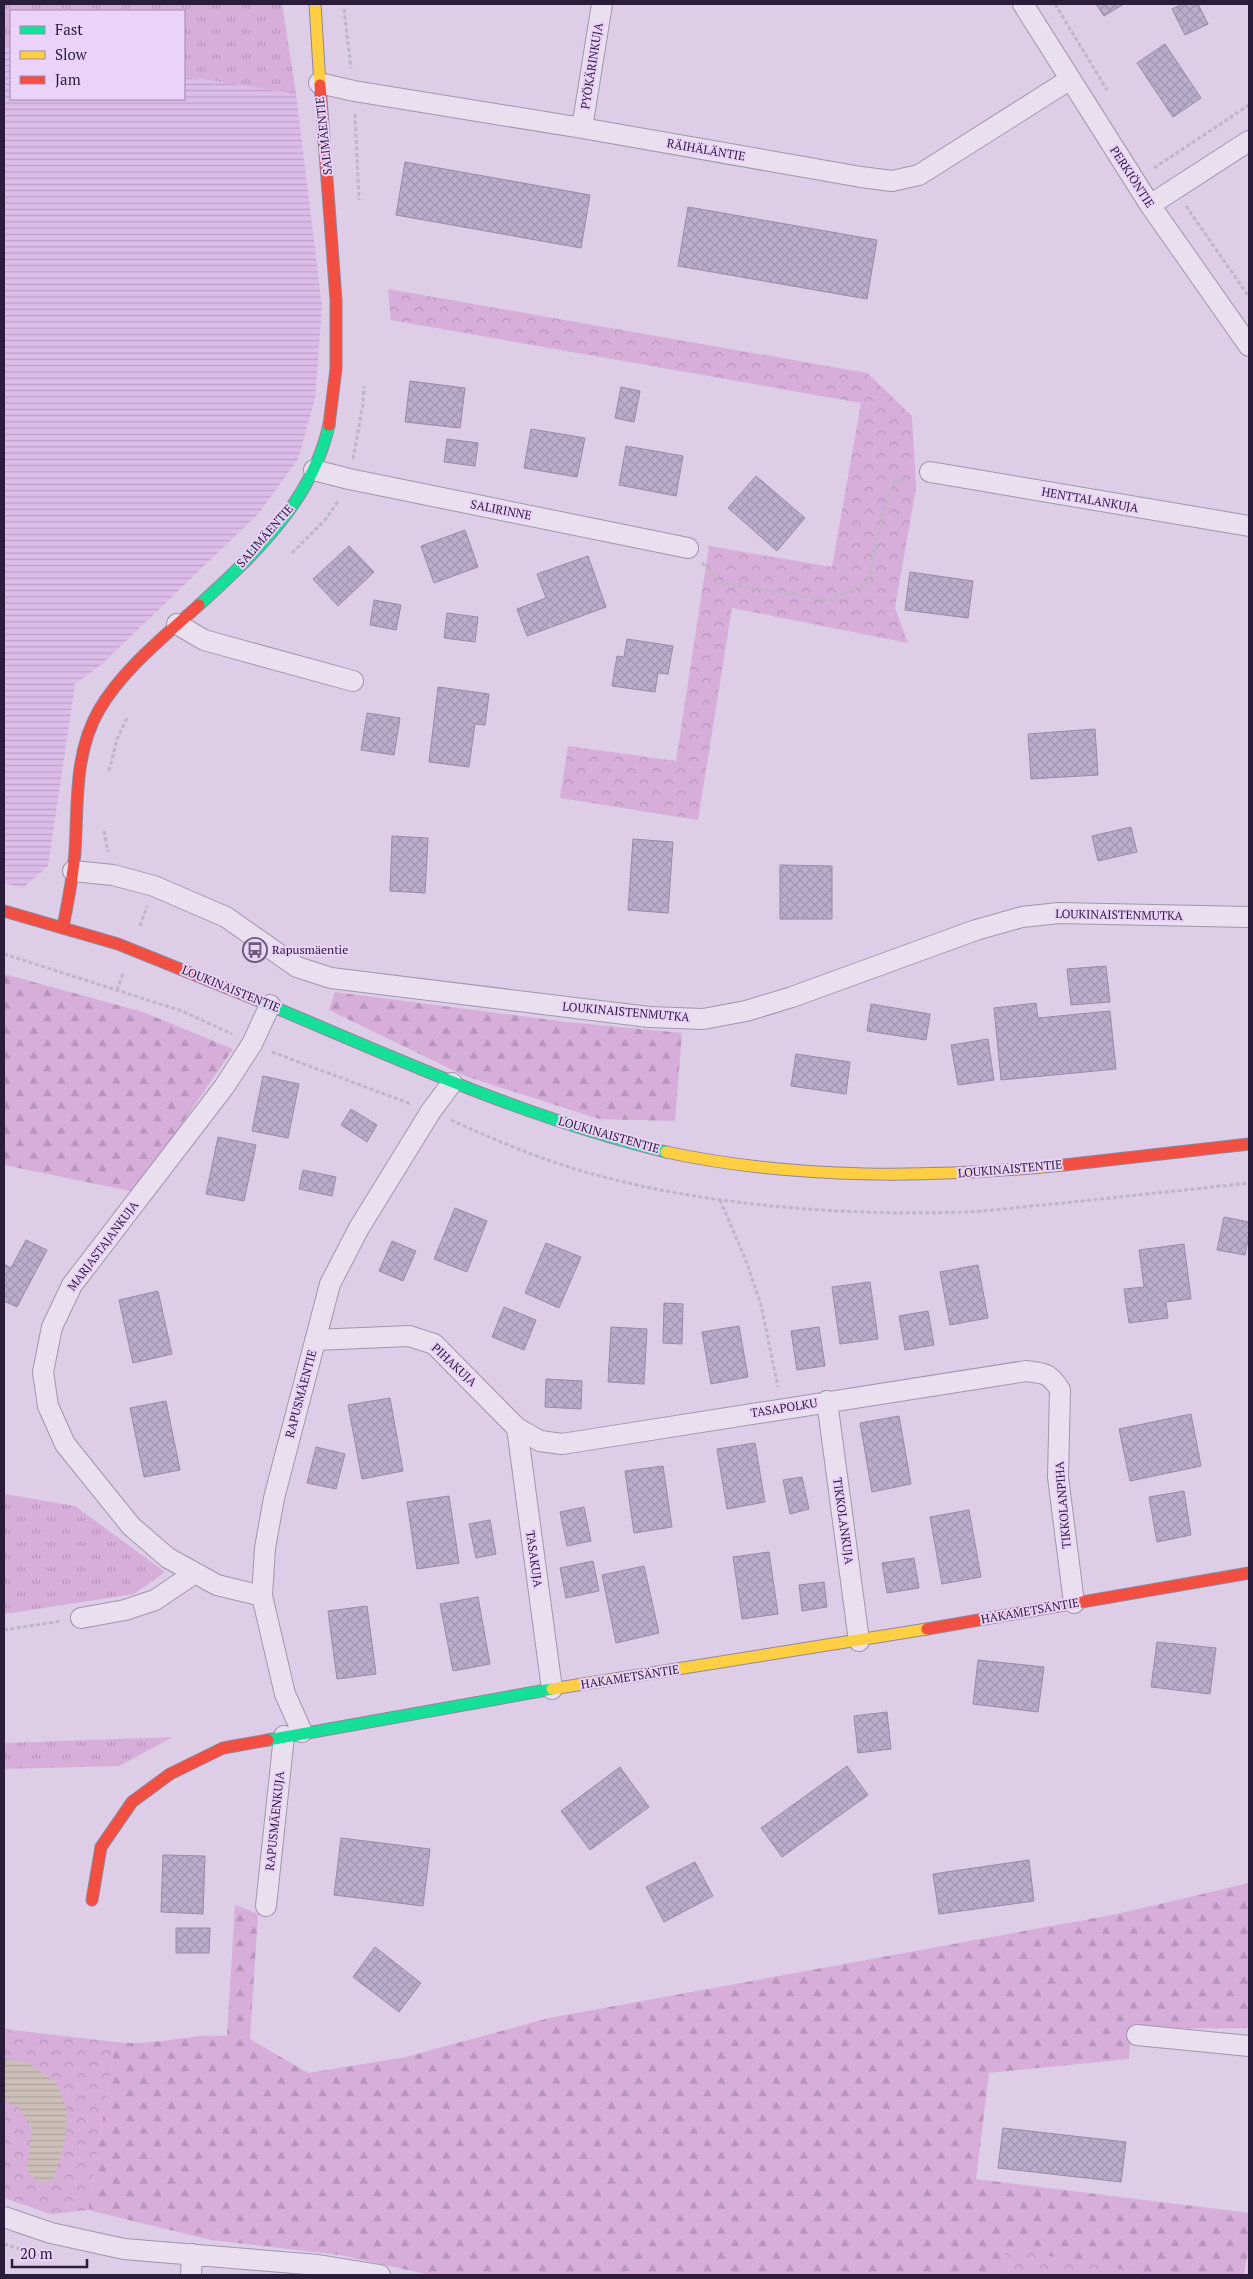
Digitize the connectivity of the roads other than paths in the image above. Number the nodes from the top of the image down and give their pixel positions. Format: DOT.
graph roads {
  1 [pos="316,4"];
  2 [pos="602,4"];
  3 [pos="1022,4"];
  4 [pos="1069,80"];
  5 [pos="319,83"];
  6 [pos="582,128"];
  7 [pos="1249,141"];
  8 [pos="1150,205"];
  9 [pos="1249,346"];
  10 [pos="314,470"];
  11 [pos="930,472"];
  12 [pos="1249,526"];
  13 [pos="688,548"];
  14 [pos="177,624"];
  15 [pos="353,681"];
  16 [pos="73,871"];
  17 [pos="4,911"];
  18 [pos="1249,917"];
  19 [pos="63,927"];
  20 [pos="270,1005"];
  21 [pos="452,1083"];
  22 [pos="1249,1144"];
  23 [pos="315,1340"];
  24 [pos="1053,1378"];
  25 [pos="827,1401"];
  26 [pos="517,1428"];
  27 [pos="195,1573"];
  28 [pos="1249,1573"];
  29 [pos="262,1596"];
  30 [pos="1074,1603"];
  31 [pos="81,1618"];
  32 [pos="859,1641"];
  33 [pos="552,1690"];
  34 [pos="293,1734"];
  35 [pos="92,1900"];
  36 [pos="266,1906"];
  37 [pos="1137,2035"];
  38 [pos="1249,2046"];
  39 [pos="4,2217"];
  40 [pos="192,2254"];
  41 [pos="191,2275"];
  42 [pos="380,2275"];
  1 -- 5 [label="street, SALIMÄENTIE"];
  2 -- 6 [label="street, PYÖKÄRINKUJA"];
  3 -- 4 [label="street, PERKIÖNTIE"];
  4 -- 6 [label="street, RÄIHÄLÄNTIE"];
  4 -- 8 [label="street, PERKIÖNTIE"];
  5 -- 6 [label="street, RÄIHÄLÄNTIE"];
  5 -- 10 [label="street, SALIMÄENTIE"];
  7 -- 8 [label="street"];
  8 -- 9 [label="street, PERKIÖNTIE"];
  10 -- 13 [label="street, SALIRINNE"];
  10 -- 14 [label="street, SALIMÄENTIE"];
  11 -- 12 [label="street, HENTTALANKUJA"];
  14 -- 15 [label="street"];
  14 -- 16 [label="street, SALIMÄENTIE"];
  16 -- 18 [label="street, LOUKINAISTENMUTKA"];
  16 -- 19 [label="street, SALIMÄENTIE"];
  17 -- 19 [label="street, LOUKINAISTENTIE"];
  19 -- 20 [label="street, LOUKINAISTENTIE"];
  20 -- 21 [label="street, LOUKINAISTENTIE"];
  20 -- 27 [label="street, MARJASTAJANKUJA"];
  21 -- 22 [label="street, LOUKINAISTENTIE"];
  21 -- 23 [label="street, RAPUSMÄENTIE"];
  23 -- 26 [label="street, PIHAKUJA"];
  23 -- 29 [label="street, RAPUSMÄENTIE"];
  24 -- 25 [label="street, TASAPOLKU"];
  24 -- 30 [label="street, TIKKOLANPIHA"];
  25 -- 26 [label="street, TASAPOLKU"];
  25 -- 32 [label="street, TIKKOLANKUJA"];
  26 -- 33 [label="street, TASAKUJA"];
  27 -- 29 [label="street, MARJASTAJANKUJA"];
  27 -- 31 [label="street"];
  28 -- 30 [label="street, HAKAMETSÄNTIE"];
  29 -- 34 [label="street, RAPUSMÄENTIE"];
  30 -- 32 [label="street, HAKAMETSÄNTIE"];
  32 -- 33 [label="street, HAKAMETSÄNTIE"];
  33 -- 34 [label="street, HAKAMETSÄNTIE"];
  34 -- 35 [label="street, HAKAMETSÄNTIE"];
  34 -- 36 [label="street, RAPUSMÄENKUJA"];
  37 -- 38 [label="street"];
  39 -- 40 [label="street"];
  40 -- 41 [label="street"];
  40 -- 42 [label="street"];
}
